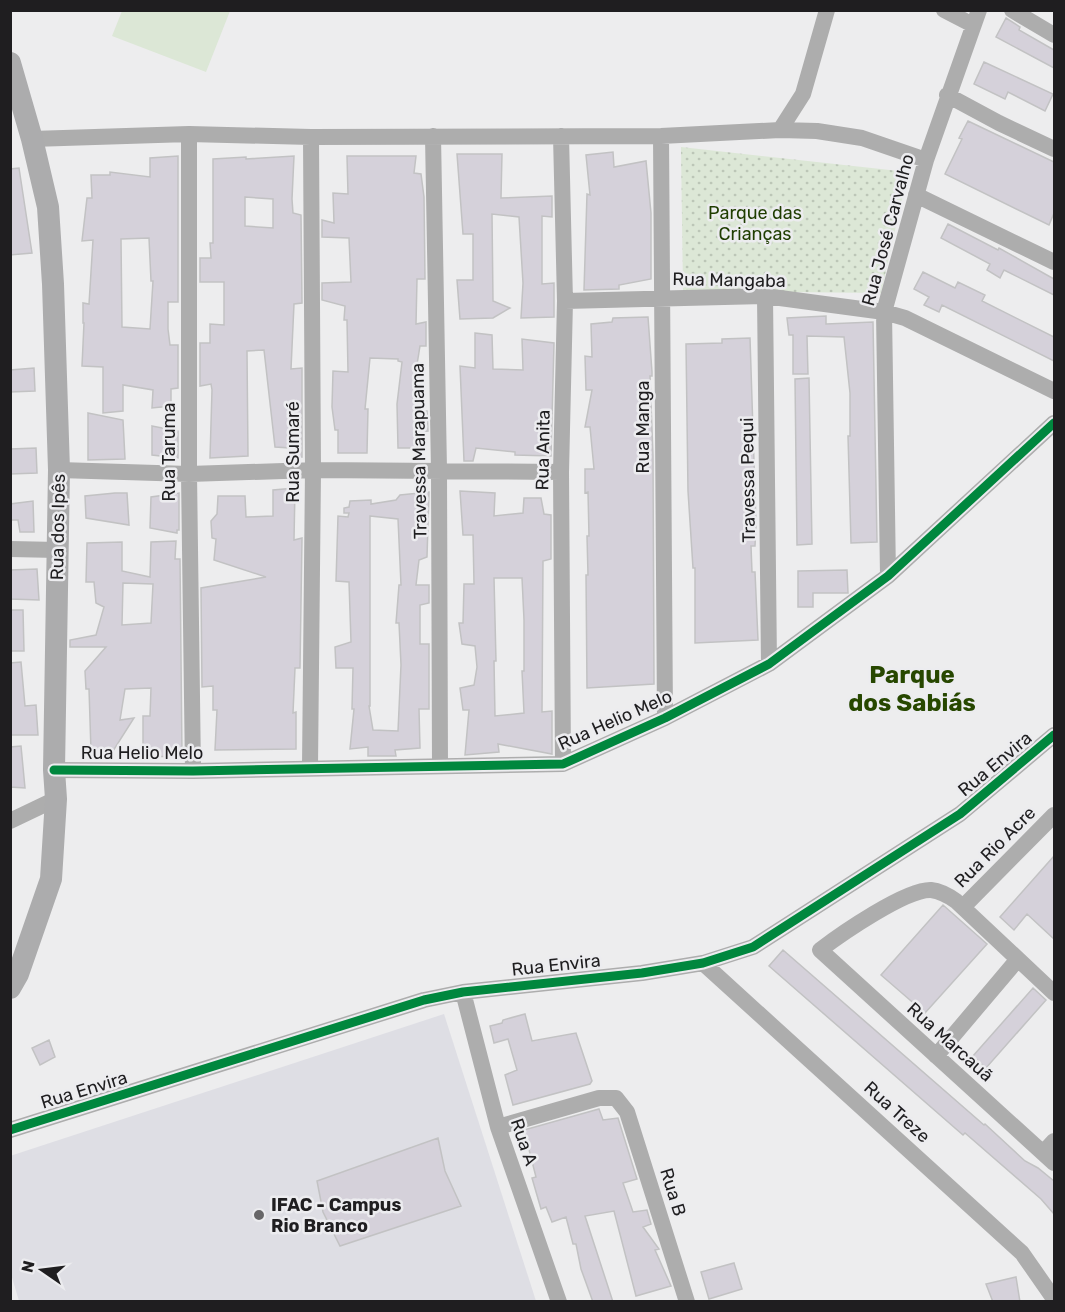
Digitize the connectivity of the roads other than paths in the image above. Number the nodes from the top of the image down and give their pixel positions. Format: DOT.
graph roads {
  1 [pos="827,10"];
  2 [pos="944,10"];
  3 [pos="1012,10"];
  4 [pos="976,18"];
  5 [pos="1054,35"];
  6 [pos="12,73"];
  7 [pos="947,95"];
  8 [pos="780,130"];
  9 [pos="189,134"];
  10 [pos="434,136"];
  11 [pos="561,136"];
  12 [pos="661,136"];
  13 [pos="311,137"];
  14 [pos="32,139"];
  15 [pos="1054,149"];
  16 [pos="926,160"];
  17 [pos="916,195"];
  18 [pos="1054,262"];
  19 [pos="765,296"];
  20 [pos="662,298"];
  21 [pos="565,301"];
  22 [pos="884,312"];
  23 [pos="1054,391"];
  24 [pos="1054,423"];
  25 [pos="59,470"];
  26 [pos="314,470"];
  27 [pos="439,470"];
  28 [pos="561,472"];
  29 [pos="189,474"];
  30 [pos="10,549"];
  31 [pos="58,550"];
  32 [pos="888,576"];
  33 [pos="770,664"];
  34 [pos="665,718"];
  35 [pos="1054,735"];
  36 [pos="563,764"];
  37 [pos="440,766"];
  38 [pos="310,767"];
  39 [pos="54,770"];
  40 [pos="193,771"];
  41 [pos="56,799"];
  42 [pos="10,821"];
  43 [pos="1052,821"];
  44 [pos="963,907"];
  45 [pos="1018,959"];
  46 [pos="703,963"];
  47 [pos="10,988"];
  48 [pos="463,992"];
  49 [pos="1054,993"];
  50 [pos="936,1056"];
  51 [pos="498,1127"];
  52 [pos="10,1130"];
  53 [pos="1051,1152"];
  54 [pos="1054,1299"];
  55 [pos="559,1302"];
  56 [pos="687,1302"];
  1 -- 8 [label="street"];
  2 -- 4 [label="street"];
  3 -- 5 [label="street"];
  4 -- 7 [label="street, Rua José Carvalho"];
  6 -- 14 [label="street, Rua dos Ipês"];
  7 -- 15 [label="street"];
  7 -- 16 [label="street, Rua José Carvalho"];
  8 -- 12 [label="street"];
  8 -- 16 [label="street"];
  9 -- 13 [label="street"];
  9 -- 14 [label="street"];
  9 -- 29 [label="street, Rua Taruma"];
  10 -- 11 [label="street"];
  10 -- 13 [label="street"];
  10 -- 27 [label="street, Travessa Marapuama"];
  11 -- 12 [label="street"];
  11 -- 21 [label="street, Rua Anita"];
  12 -- 20 [label="street, Rua Manga"];
  13 -- 26 [label="street, Rua Sumaré"];
  14 -- 25 [label="street, Rua dos Ipês"];
  16 -- 17 [label="street, Rua José Carvalho"];
  17 -- 18 [label="street"];
  17 -- 22 [label="street, Rua José Carvalho"];
  19 -- 20 [label="street, Rua Mangaba"];
  19 -- 22 [label="street, Rua Mangaba"];
  19 -- 33 [label="street, Travessa Pequi"];
  20 -- 21 [label="street, Rua Mangaba"];
  20 -- 34 [label="street, Rua Manga"];
  21 -- 28 [label="street, Rua Anita"];
  22 -- 23 [label="street, Rua Mangaba"];
  22 -- 32 [label="street, Rua José Carvalho"];
  24 -- 32 [label="street, Rua Helio Melo"];
  25 -- 29 [label="street"];
  25 -- 31 [label="street, Rua dos Ipês"];
  26 -- 27 [label="street"];
  26 -- 29 [label="street"];
  26 -- 38 [label="street, Rua Sumaré"];
  27 -- 28 [label="street"];
  27 -- 37 [label="street, Travessa Marapuama"];
  28 -- 36 [label="street, Rua Anita"];
  29 -- 40 [label="street, Rua Taruma"];
  30 -- 31 [label="street"];
  31 -- 39 [label="street, Rua dos Ipês"];
  32 -- 33 [label="street, Rua Helio Melo"];
  33 -- 34 [label="street, Rua Helio Melo"];
  34 -- 36 [label="street, Rua Helio Melo"];
  35 -- 46 [label="street, Rua Envira"];
  36 -- 37 [label="street, Rua Helio Melo"];
  37 -- 38 [label="street, Rua Helio Melo"];
  38 -- 40 [label="street, Rua Helio Melo"];
  39 -- 40 [label="street, Rua Helio Melo"];
  39 -- 41 [label="street, Rua dos Ipês"];
  41 -- 42 [label="street"];
  41 -- 47 [label="street, Rua dos Ipês"];
  43 -- 44 [label="street, Rua Rio Acre"];
  44 -- 45 [label="street"];
  44 -- 50 [label="street, Rua Marcauã"];
  45 -- 49 [label="street"];
  45 -- 50 [label="street"];
  46 -- 48 [label="street, Rua Envira"];
  46 -- 54 [label="street, Rua Treze"];
  48 -- 51 [label="street, Rua A"];
  48 -- 52 [label="street, Rua Envira"];
  50 -- 53 [label="street, Rua Marcauã"];
  51 -- 55 [label="street, Rua A"];
  51 -- 56 [label="street, Rua B"];
}
